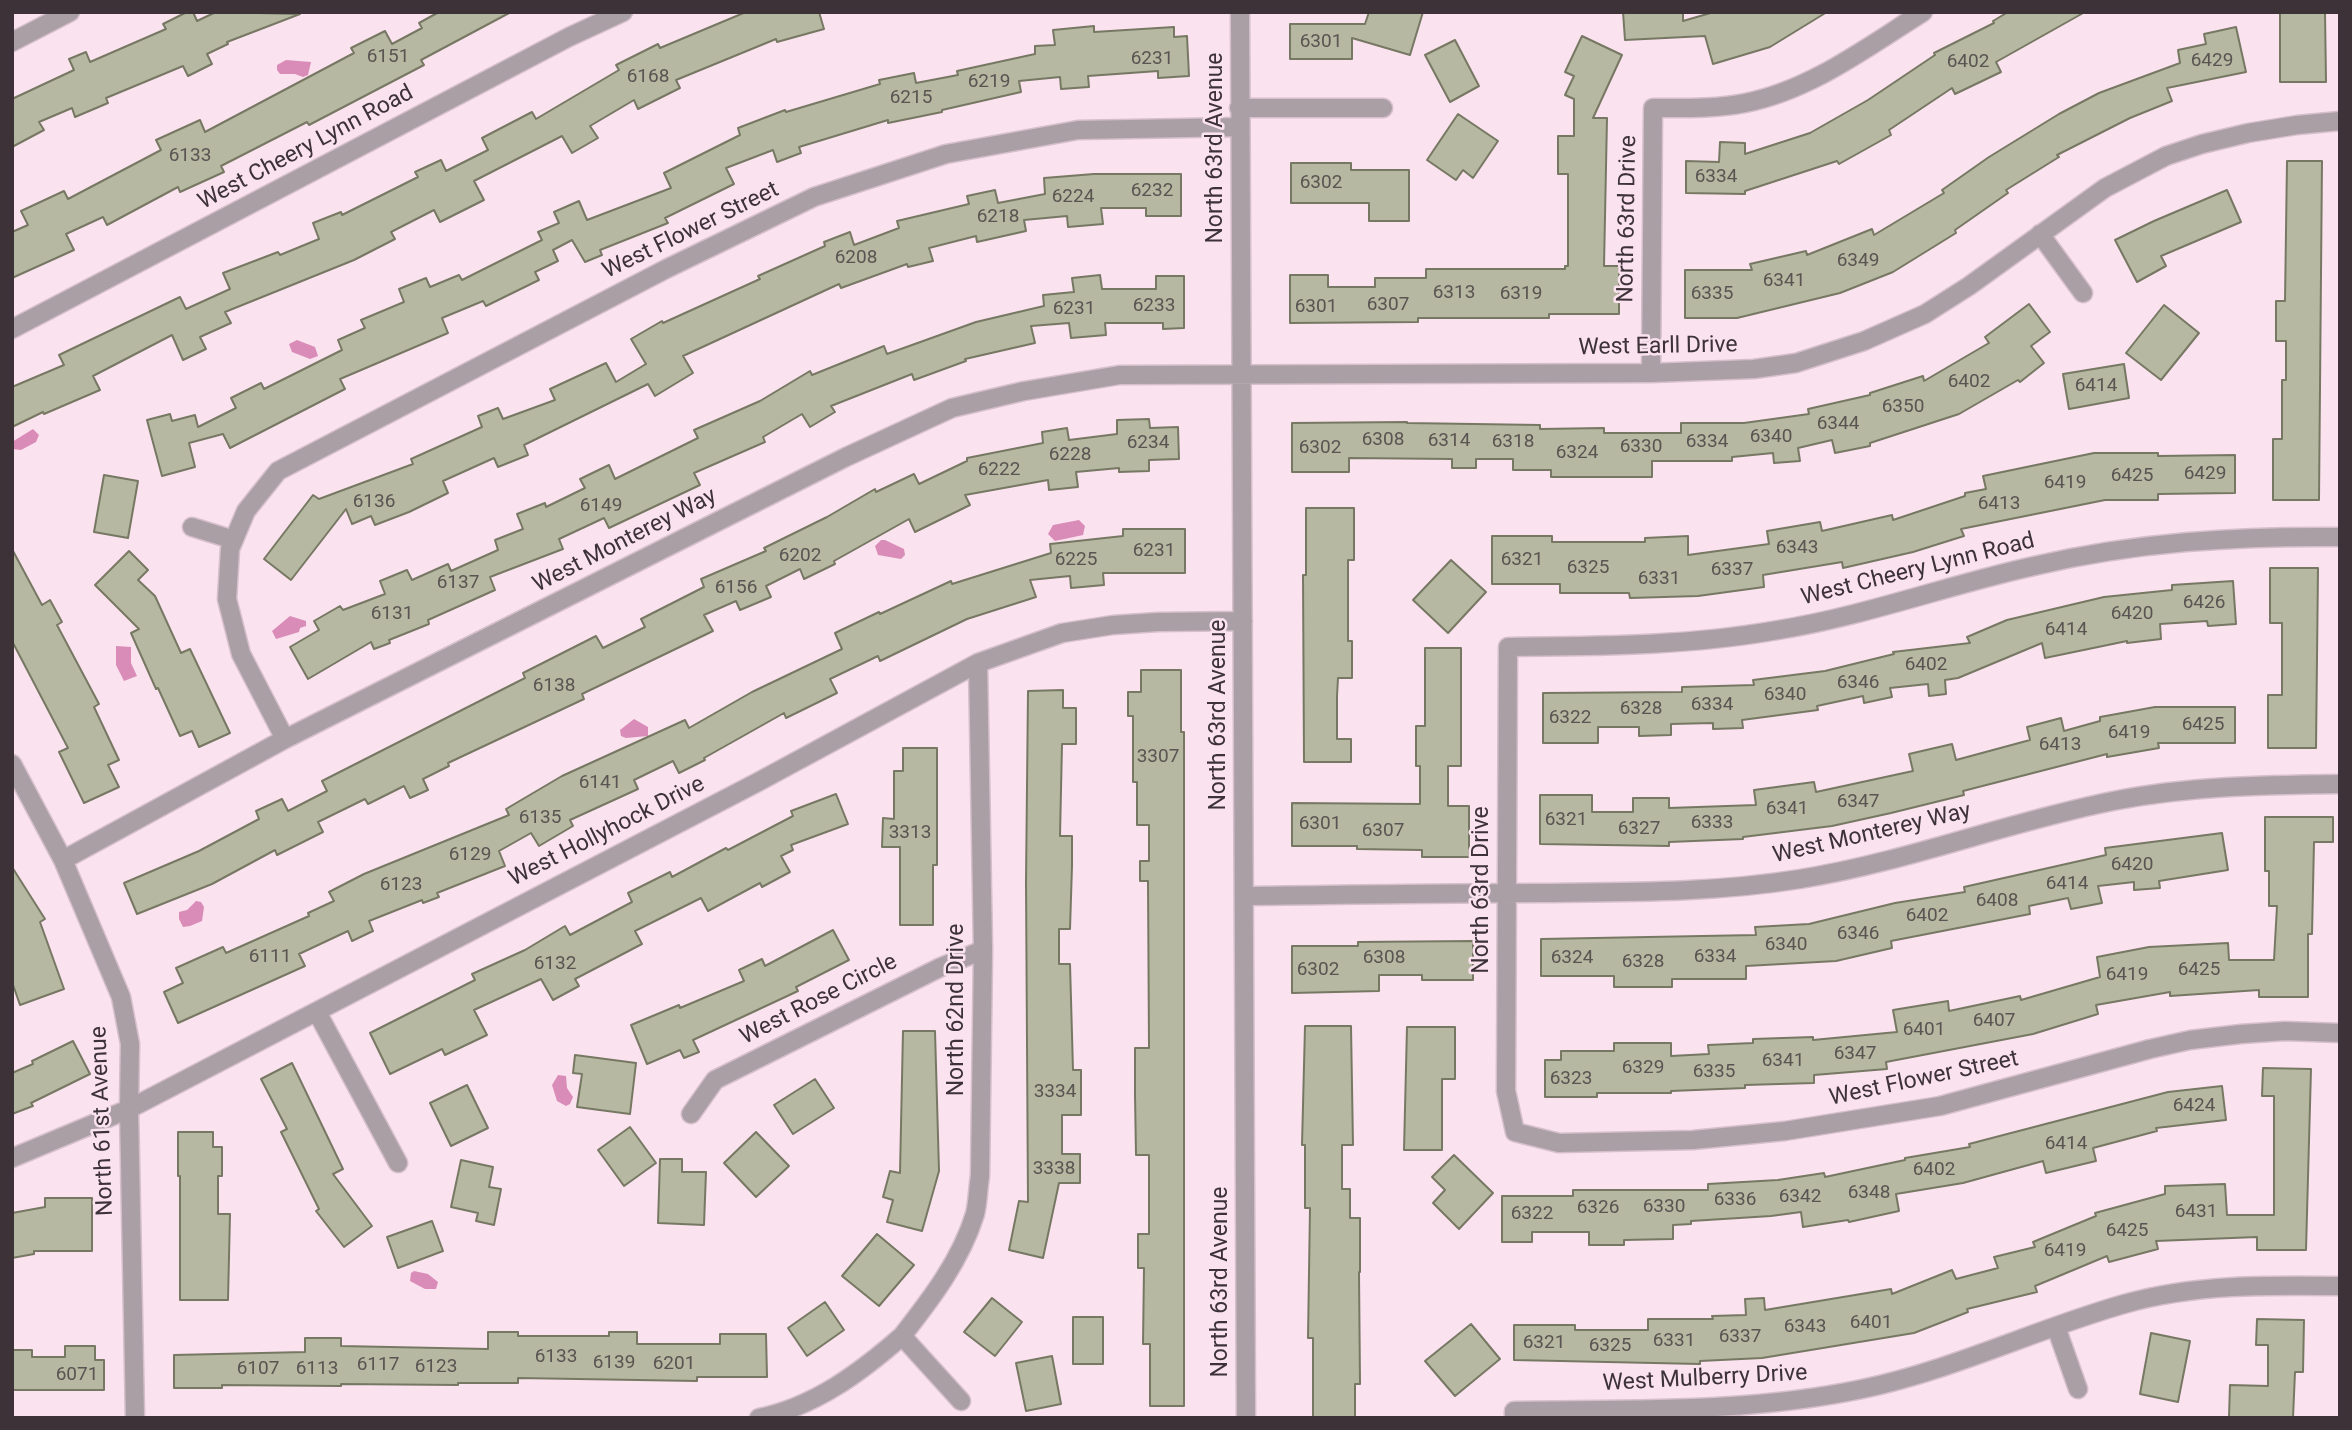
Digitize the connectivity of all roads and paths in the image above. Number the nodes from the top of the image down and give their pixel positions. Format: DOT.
graph roads {
  1 [pos="71,12"];
  2 [pos="623,12"];
  3 [pos="1240,12"];
  4 [pos="1923,12"];
  5 [pos="12,42"];
  6 [pos="1239,108"];
  7 [pos="1382,108"];
  8 [pos="2340,121"];
  9 [pos="1240,127"];
  10 [pos="2040,234"];
  11 [pos="2083,293"];
  12 [pos="12,329"];
  13 [pos="1651,373"];
  14 [pos="1242,375"];
  15 [pos="192,527"];
  16 [pos="2340,537"];
  17 [pos="234,540"];
  18 [pos="1243,621"];
  19 [pos="1508,647"];
  20 [pos="978,663"];
  21 [pos="285,739"];
  22 [pos="12,764"];
  23 [pos="2340,784"];
  24 [pos="63,860"];
  25 [pos="1506,893"];
  26 [pos="1244,896"];
  27 [pos="983,950"];
  28 [pos="317,1012"];
  29 [pos="2340,1033"];
  30 [pos="129,1109"];
  31 [pos="691,1114"];
  32 [pos="1515,1132"];
  33 [pos="12,1158"];
  34 [pos="398,1163"];
  35 [pos="2340,1286"];
  36 [pos="2056,1327"];
  37 [pos="902,1336"];
  38 [pos="2078,1389"];
  39 [pos="961,1401"];
  40 [pos="1514,1414"];
  41 [pos="135,1418"];
  42 [pos="759,1418"];
  43 [pos="1246,1418"];
  1 -- 5 [label="street"];
  2 -- 12 [label="street, West Cheery Lynn Road"];
  3 -- 6 [label="street, North 63rd Avenue"];
  4 -- 13 [label="street, North 63rd Drive"];
  6 -- 7 [label="street"];
  6 -- 9 [label="street, North 63rd Avenue"];
  8 -- 10 [label="street, West Earll Drive"];
  9 -- 14 [label="street, North 63rd Avenue"];
  9 -- 17 [label="street, West Flower Street"];
  10 -- 11 [label="street"];
  10 -- 13 [label="street, West Earll Drive"];
  13 -- 14 [label="street, West Earll Drive"];
  14 -- 18 [label="street, North 63rd Avenue"];
  14 -- 21 [label="street, West Monterey Way"];
  15 -- 17 [label="street"];
  16 -- 19 [label="street, West Cheery Lynn Road"];
  17 -- 21 [label="street, West Flower Street"];
  18 -- 20 [label="street, West Hollyhock Drive"];
  18 -- 26 [label="street, North 63rd Avenue"];
  19 -- 25 [label="street, North 63rd Drive"];
  20 -- 27 [label="street, North 62nd Drive"];
  20 -- 28 [label="street, West Hollyhock Drive"];
  21 -- 24 [label="street, West Monterey Way"];
  22 -- 24 [label="street, North 61st Avenue"];
  23 -- 25 [label="street, West Monterey Way"];
  24 -- 30 [label="street, North 61st Avenue"];
  25 -- 26 [label="street, West Monterey Way"];
  25 -- 32 [label="street, North 63rd Drive"];
  26 -- 43 [label="street, North 63rd Avenue"];
  27 -- 31 [label="street, West Rose Circle"];
  27 -- 37 [label="street, North 62nd Drive"];
  28 -- 30 [label="street, West Hollyhock Drive"];
  28 -- 34 [label="street"];
  29 -- 32 [label="street, West Flower Street"];
  30 -- 33 [label="street, West Hollyhock Drive"];
  30 -- 41 [label="street, North 61st Avenue"];
  35 -- 36 [label="street, West Mulberry Drive"];
  36 -- 38 [label="street"];
  36 -- 40 [label="street, West Mulberry Drive"];
  37 -- 39 [label="street"];
  37 -- 42 [label="street"];
}
